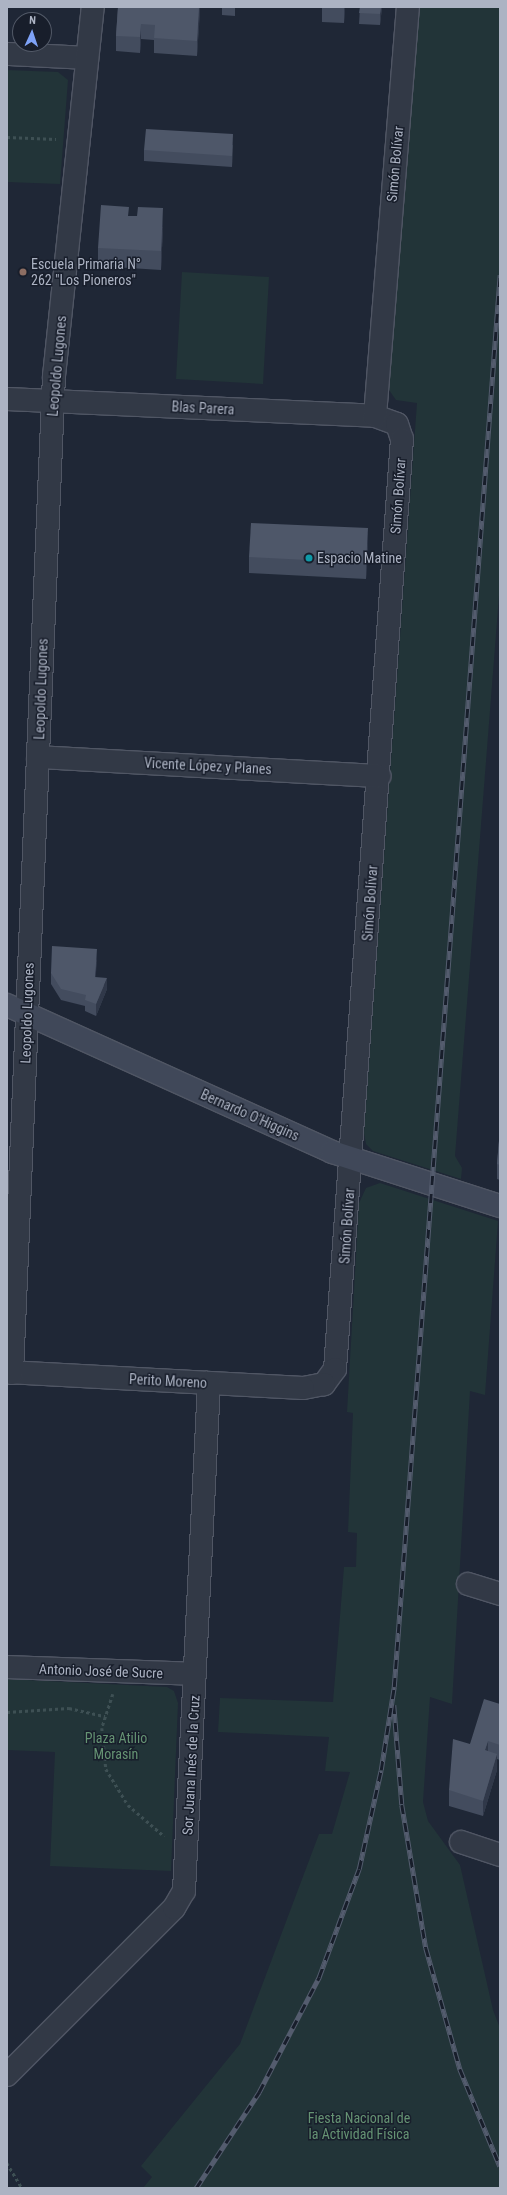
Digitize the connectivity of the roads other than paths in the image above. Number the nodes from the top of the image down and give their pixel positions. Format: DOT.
graph roads {
  1 [pos="93,7"];
  2 [pos="408,7"];
  3 [pos="7,54"];
  4 [pos="87,58"];
  5 [pos="7,399"];
  6 [pos="53,401"];
  7 [pos="375,416"];
  8 [pos="397,424"];
  9 [pos="38,757"];
  10 [pos="379,776"];
  11 [pos="7,1005"];
  12 [pos="27,1014"];
  13 [pos="352,1159"];
  14 [pos="500,1206"];
  15 [pos="9,1373"];
  16 [pos="328,1381"];
  17 [pos="209,1383"];
  18 [pos="468,1584"];
  19 [pos="500,1594"];
  20 [pos="7,1667"];
  21 [pos="196,1674"];
  22 [pos="461,1842"];
  23 [pos="500,1855"];
  24 [pos="7,2075"];
  1 -- 4 [label="street, Leopoldo Lugones"];
  2 -- 7 [label="street, Simón Bolívar"];
  3 -- 4 [label="street"];
  4 -- 6 [label="street, Leopoldo Lugones"];
  5 -- 6 [label="street, Blas Parera"];
  6 -- 7 [label="street, Blas Parera"];
  6 -- 9 [label="street, Leopoldo Lugones"];
  7 -- 8 [label="street, Blas Parera"];
  8 -- 10 [label="street, Simón Bolívar"];
  9 -- 10 [label="street, Vicente López y Planes"];
  9 -- 12 [label="street, Leopoldo Lugones"];
  10 -- 13 [label="street, Simón Bolívar"];
  11 -- 12 [label="main road, Bernardo O'Higgins"];
  12 -- 13 [label="main road, Bernardo O'Higgins"];
  12 -- 15 [label="street, Leopoldo Lugones"];
  13 -- 14 [label="main road, Bernardo O'Higgins"];
  13 -- 16 [label="street, Simón Bolívar"];
  15 -- 17 [label="street, Perito Moreno"];
  16 -- 17 [label="street, Perito Moreno"];
  17 -- 21 [label="street, Sor Juana Inés de la Cruz"];
  18 -- 19 [label="street"];
  20 -- 21 [label="street, Antonio José de Sucre"];
  21 -- 24 [label="street, Sor Juana Inés de la Cruz"];
  22 -- 23 [label="street"];
}
